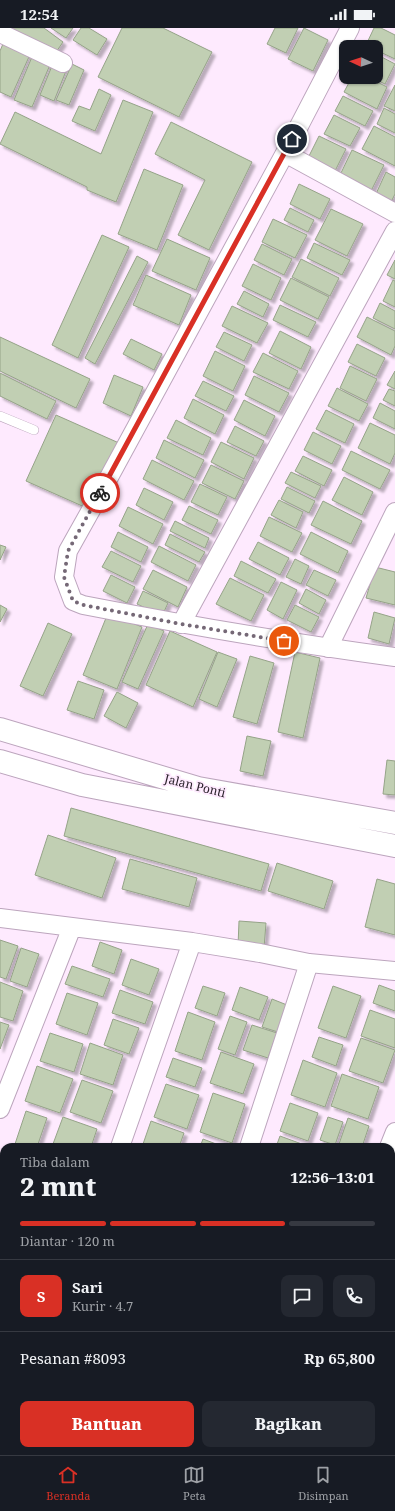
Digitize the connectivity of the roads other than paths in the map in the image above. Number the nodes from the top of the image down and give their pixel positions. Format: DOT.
graph roads {
  1 [pos="350,28"];
  2 [pos="0,34"];
  3 [pos="63,63"];
  4 [pos="284,153"];
  5 [pos="395,213"];
  6 [pos="395,231"];
  7 [pos="0,416"];
  8 [pos="34,430"];
  9 [pos="395,512"];
  10 [pos="181,624"];
  11 [pos="328,648"];
  12 [pos="395,657"];
  13 [pos="0,729"];
  14 [pos="0,762"];
  15 [pos="395,823"];
  16 [pos="395,846"];
  17 [pos="0,918"];
  18 [pos="72,927"];
  19 [pos="192,942"];
  20 [pos="309,963"];
  21 [pos="395,971"];
  22 [pos="0,1109"];
  23 [pos="395,1132"];
  24 [pos="121,1143"];
  25 [pos="250,1143"];
  26 [pos="391,1143"];
  1 -- 4 [label="street"];
  2 -- 3 [label="street"];
  4 -- 5 [label="street"];
  4 -- 10 [label="street"];
  6 -- 10 [label="street"];
  7 -- 8 [label="lane"];
  9 -- 11 [label="street"];
  10 -- 11 [label="street"];
  11 -- 12 [label="street"];
  13 -- 15 [label="main road, Jalan Ponti"];
  14 -- 16 [label="main road, Jalan Ponti"];
  17 -- 18 [label="street"];
  18 -- 19 [label="street"];
  18 -- 22 [label="street"];
  19 -- 20 [label="street"];
  19 -- 24 [label="street"];
  20 -- 21 [label="street"];
  20 -- 25 [label="street"];
  23 -- 26 [label="street"];
}
